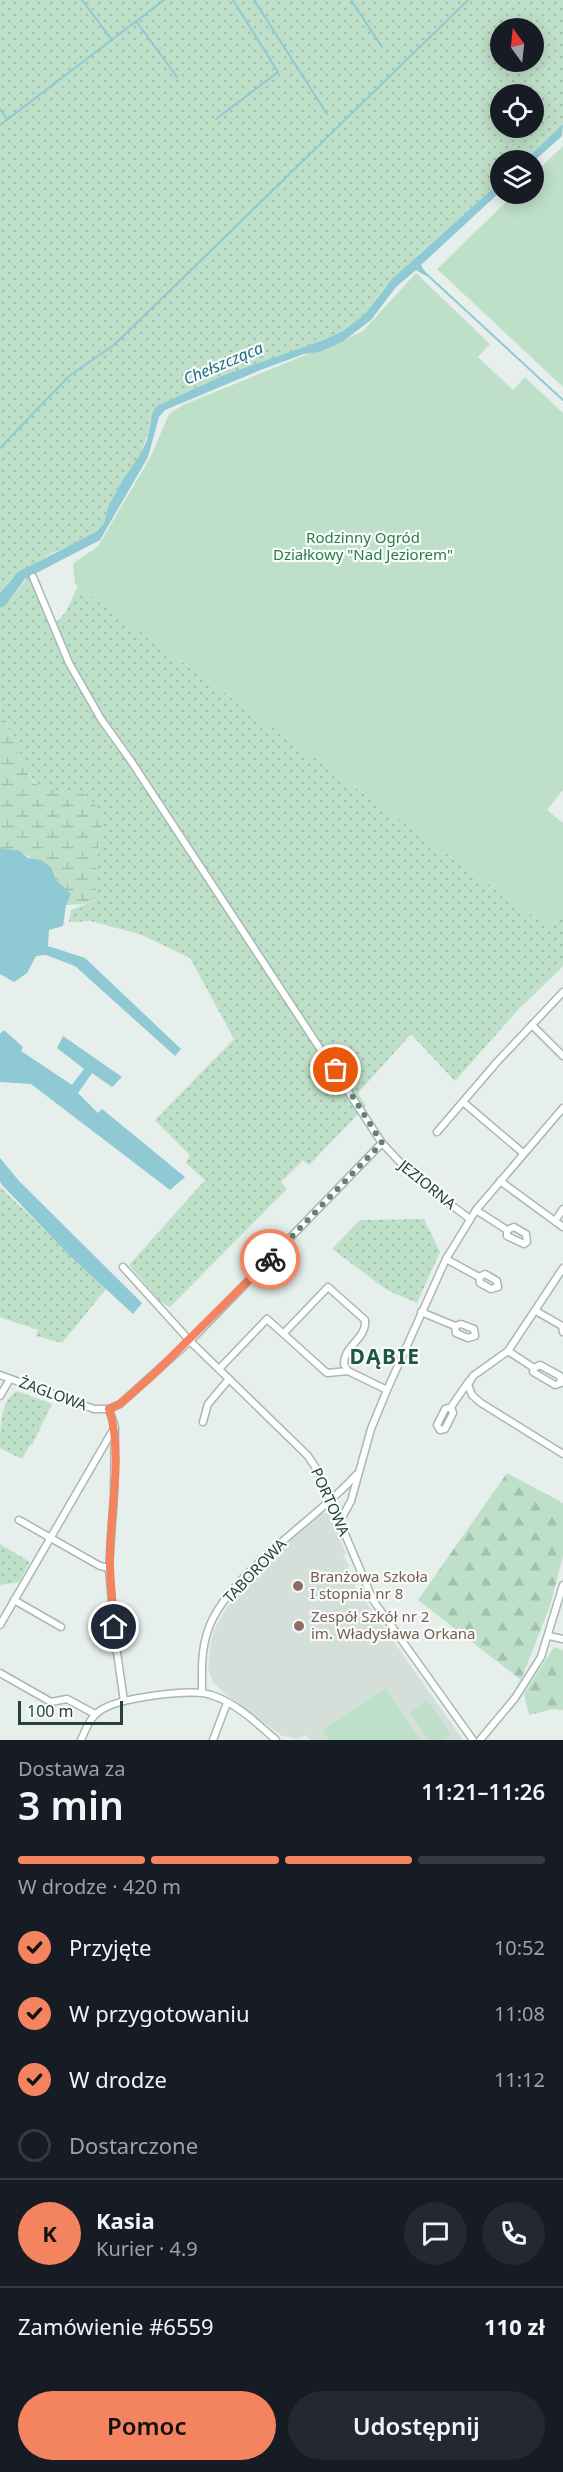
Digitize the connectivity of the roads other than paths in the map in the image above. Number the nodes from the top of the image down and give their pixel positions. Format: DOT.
graph roads {
  1 [pos="33,577"];
  2 [pos="563,992"];
  3 [pos="532,1025"];
  4 [pos="563,1056"];
  5 [pos="463,1102"];
  6 [pos="563,1108"];
  7 [pos="437,1132"];
  8 [pos="382,1143"];
  9 [pos="523,1153"];
  10 [pos="501,1181"];
  11 [pos="563,1209"];
  12 [pos="476,1210"];
  13 [pos="470,1219"];
  14 [pos="555,1221"];
  15 [pos="563,1227"];
  16 [pos="507,1230"];
  17 [pos="446,1259"];
  18 [pos="123,1267"];
  19 [pos="563,1268"];
  20 [pos="479,1277"];
  21 [pos="536,1311"];
  22 [pos="421,1312"];
  23 [pos="455,1326"];
  24 [pos="562,1328"];
  25 [pos="284,1333"];
  26 [pos="190,1341"];
  27 [pos="508,1351"];
  28 [pos="534,1368"];
  29 [pos="219,1369"];
  30 [pos="348,1371"];
  31 [pos="0,1375"];
  32 [pos="10,1379"];
  33 [pos="229,1379"];
  34 [pos="469,1381"];
  35 [pos="387,1390"];
  36 [pos="0,1396"];
  37 [pos="451,1407"];
  38 [pos="109,1409"];
  39 [pos="203,1422"];
  40 [pos="115,1427"];
  41 [pos="563,1454"];
  42 [pos="359,1470"];
  43 [pos="331,1500"];
  44 [pos="19,1520"];
  45 [pos="340,1521"];
  46 [pos="51,1539"];
  47 [pos="109,1568"];
  48 [pos="563,1585"];
  49 [pos="14,1600"];
  50 [pos="0,1625"];
  51 [pos="61,1627"];
  52 [pos="549,1635"];
  53 [pos="563,1639"];
  54 [pos="0,1673"];
  55 [pos="202,1692"];
  56 [pos="124,1701"];
  57 [pos="227,1703"];
  58 [pos="95,1714"];
  59 [pos="81,1740"];
  60 [pos="213,1740"];
  61 [pos="276,1740"];
  62 [pos="473,1740"];
  63 [pos="480,1740"];
  1 -- 8 [label="street, JEZIORNA"];
  2 -- 3 [label="street"];
  3 -- 4 [label="street"];
  3 -- 5 [label="street"];
  5 -- 7 [label="street"];
  5 -- 9 [label="street"];
  6 -- 9 [label="street"];
  8 -- 13 [label="street, JEZIORNA"];
  8 -- 26 [label="street, ŻAGLOWA"];
  9 -- 10 [label="street"];
  10 -- 12 [label="street"];
  10 -- 14 [label="street"];
  11 -- 14 [label="street"];
  12 -- 13 [label="street"];
  12 -- 16 [label="street"];
  13 -- 17 [label="street"];
  14 -- 15 [label="street"];
  17 -- 20 [label="street"];
  17 -- 22 [label="street"];
  18 -- 26 [label="street, PORTOWA"];
  19 -- 21 [label="street"];
  21 -- 24 [label="street"];
  21 -- 27 [label="street"];
  22 -- 23 [label="street"];
  22 -- 35 [label="street"];
  25 -- 29 [label="street"];
  25 -- 30 [label="street"];
  25 -- 30 [label="street"];
  26 -- 29 [label="street, PORTOWA"];
  26 -- 38 [label="street, ŻAGLOWA"];
  27 -- 28 [label="street"];
  27 -- 34 [label="street"];
  29 -- 33 [label="street, PORTOWA"];
  30 -- 35 [label="street"];
  31 -- 32 [label="street, ŻAGLOWA"];
  32 -- 36 [label="street"];
  32 -- 38 [label="street, ŻAGLOWA"];
  33 -- 39 [label="street"];
  33 -- 43 [label="street, PORTOWA"];
  34 -- 37 [label="street"];
  34 -- 41 [label="street"];
  35 -- 42 [label="street"];
  38 -- 40 [label="street"];
  40 -- 46 [label="street"];
  40 -- 47 [label="street"];
  42 -- 43 [label="street, TABOROWA"];
  42 -- 45 [label="street"];
  43 -- 45 [label="street, PORTOWA"];
  43 -- 55 [label="street, TABOROWA"];
  44 -- 46 [label="street"];
  45 -- 62 [label="street, PORTOWA"];
  46 -- 47 [label="street"];
  46 -- 49 [label="street"];
  47 -- 56 [label="street"];
  48 -- 52 [label="street"];
  49 -- 50 [label="street"];
  49 -- 51 [label="street"];
  52 -- 53 [label="street"];
  52 -- 63 [label="street"];
  54 -- 58 [label="street"];
  55 -- 56 [label="street"];
  55 -- 57 [label="street"];
  56 -- 58 [label="street"];
  57 -- 60 [label="street"];
  57 -- 61 [label="street"];
  58 -- 59 [label="street"];
}
